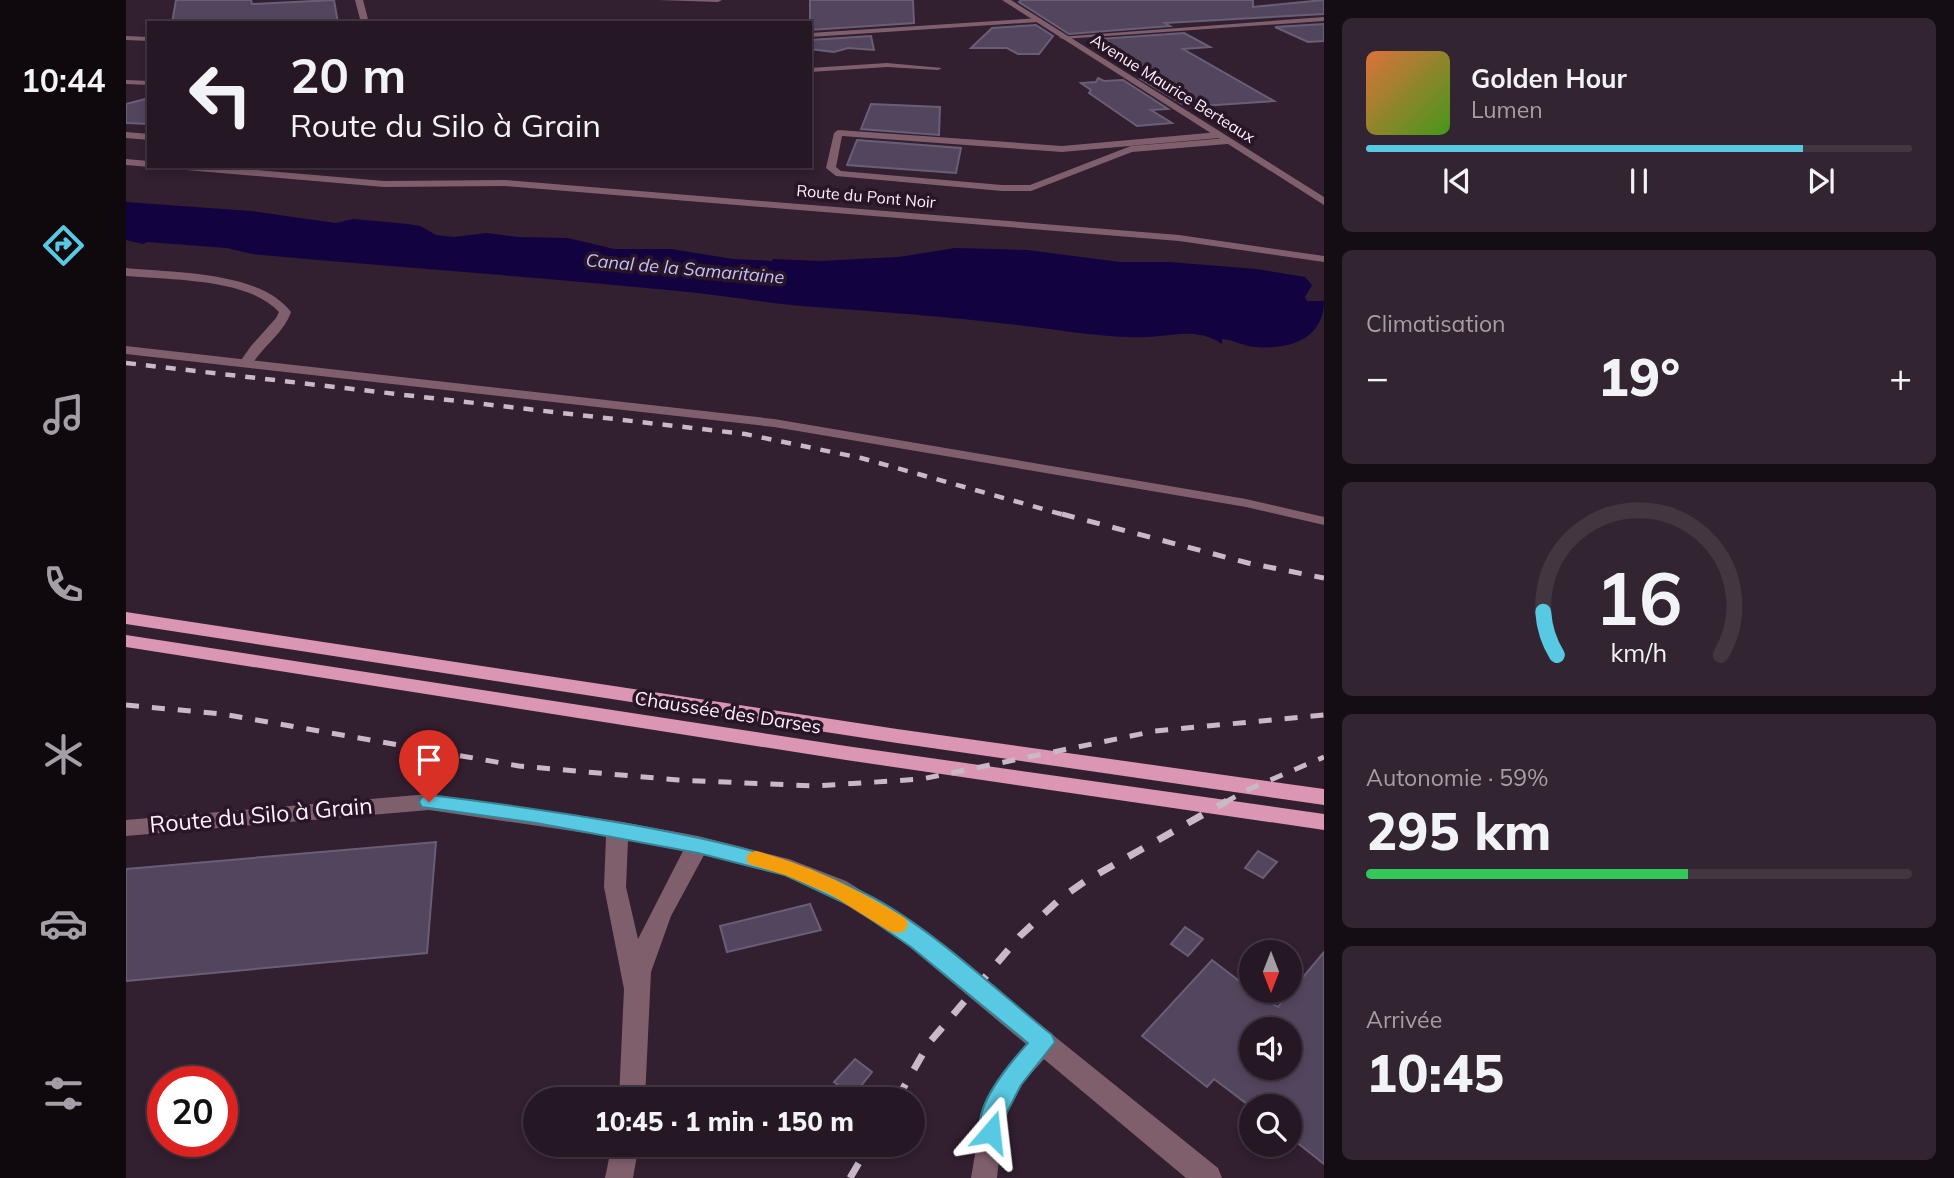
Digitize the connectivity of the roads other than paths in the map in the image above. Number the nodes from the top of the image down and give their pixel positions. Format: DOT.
graph roads {
  1 [pos="359,0"];
  2 [pos="662,0"];
  3 [pos="718,0"];
  4 [pos="1006,0"];
  5 [pos="1324,19"];
  6 [pos="1038,20"];
  7 [pos="365,21"];
  8 [pos="812,35"];
  9 [pos="1063,37"];
  10 [pos="126,38"];
  11 [pos="147,39"];
  12 [pos="938,68"];
  13 [pos="812,70"];
  14 [pos="126,82"];
  15 [pos="147,83"];
  16 [pos="126,135"];
  17 [pos="147,137"];
  18 [pos="1223,138"];
  19 [pos="126,162"];
  20 [pos="147,164"];
  21 [pos="200,168"];
  22 [pos="1324,202"];
  23 [pos="1324,259"];
  24 [pos="126,272"];
  25 [pos="126,350"];
  26 [pos="246,363"];
  27 [pos="1324,521"];
  28 [pos="126,618"];
  29 [pos="126,641"];
  30 [pos="1324,797"];
  31 [pos="1324,822"];
  32 [pos="126,828"];
  33 [pos="617,829"];
  34 [pos="698,845"];
  35 [pos="636,991"];
  36 [pos="1044,1042"];
  37 [pos="633,1087"];
  38 [pos="623,1157"];
  39 [pos="618,1178"];
  40 [pos="984,1178"];
  41 [pos="1208,1178"];
  1 -- 7 [label="street"];
  2 -- 3 [label="street"];
  4 -- 6 [label="street, Avenue Maurice Berteaux"];
  5 -- 9 [label="street"];
  6 -- 8 [label="street"];
  6 -- 9 [label="street, Avenue Maurice Berteaux"];
  9 -- 18 [label="street, Avenue Maurice Berteaux"];
  10 -- 11 [label="street"];
  12 -- 13 [label="lane"];
  14 -- 15 [label="lane"];
  16 -- 17 [label="lane"];
  18 -- 18 [label="lane"];
  18 -- 22 [label="street, Avenue Maurice Berteaux"];
  19 -- 20 [label="lane"];
  21 -- 23 [label="lane, Route du Pont Noir"];
  24 -- 26 [label="street"];
  25 -- 26 [label="lane"];
  26 -- 27 [label="lane"];
  28 -- 30 [label="main road, Chaussée des Darses"];
  29 -- 31 [label="main road, Chaussée des Darses"];
  32 -- 33 [label="street, Route du Silo à Grain"];
  33 -- 34 [label="street, Route du Silo à Grain"];
  33 -- 35 [label="street"];
  34 -- 35 [label="street"];
  34 -- 36 [label="street, Route du Silo à Grain"];
  35 -- 37 [label="street"];
  36 -- 40 [label="lane"];
  36 -- 41 [label="street, Route du Silo à Grain"];
  38 -- 39 [label="street"];
}
